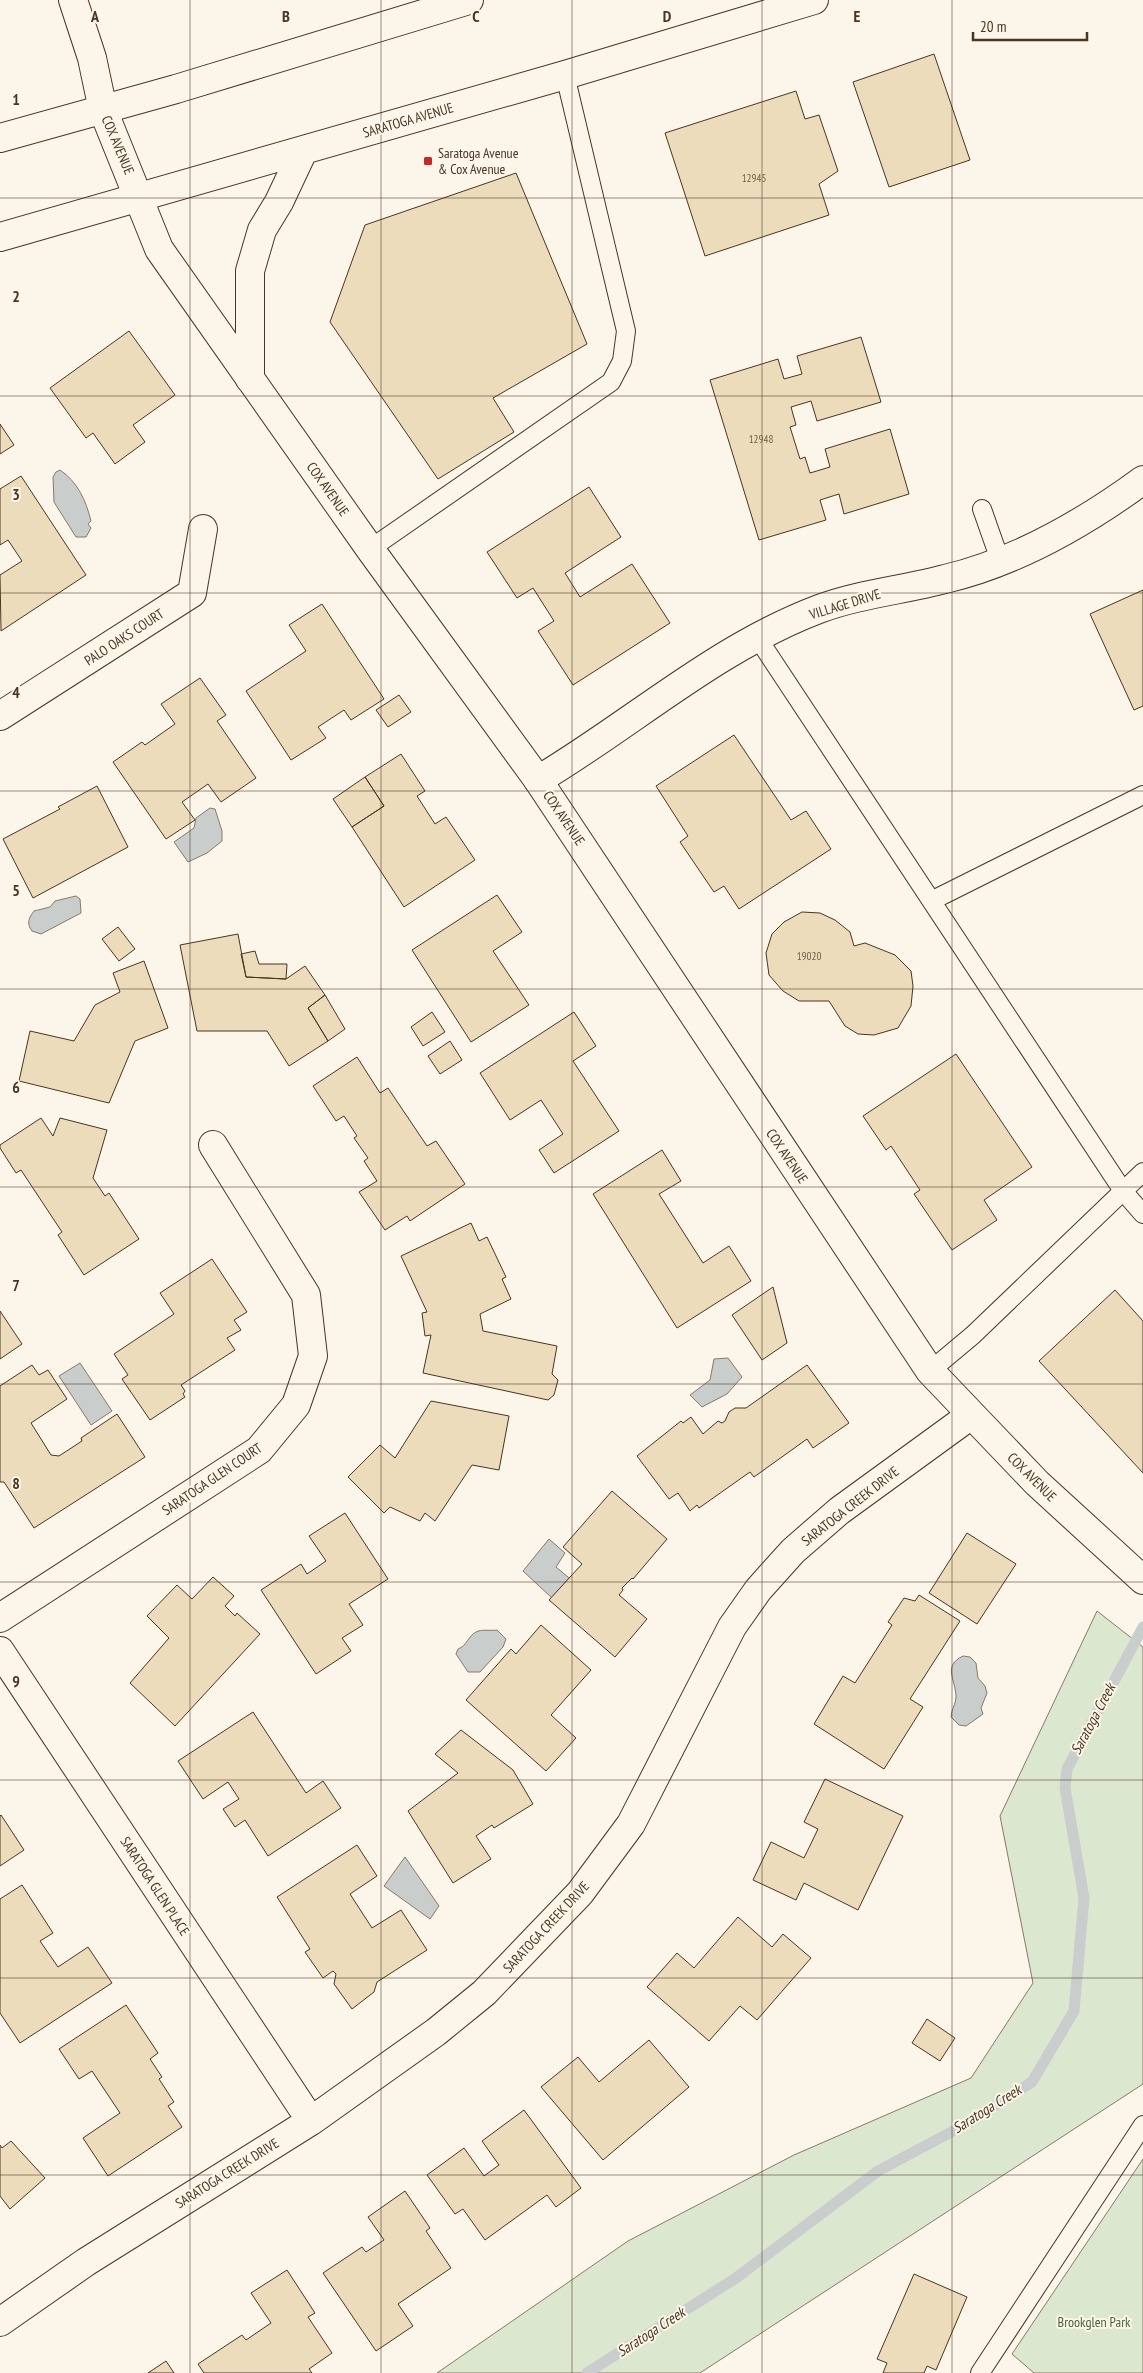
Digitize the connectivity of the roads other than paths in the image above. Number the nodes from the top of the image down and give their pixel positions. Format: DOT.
graph roads {
  1 [pos="73,0"];
  2 [pos="469,0"];
  3 [pos="814,0"];
  4 [pos="565,75"];
  5 [pos="104,110"];
  6 [pos="0,138"];
  7 [pos="303,151"];
  8 [pos="140,197"];
  9 [pos="0,237"];
  10 [pos="250,379"];
  11 [pos="1143,480"];
  12 [pos="982,509"];
  13 [pos="203,529"];
  14 [pos="370,550"];
  15 [pos="1001,563"];
  16 [pos="757,637"];
  17 [pos="0,716"];
  18 [pos="538,780"];
  19 [pos="1143,795"];
  20 [pos="932,900"];
  21 [pos="213,1145"];
  22 [pos="1143,1172"];
  23 [pos="1123,1191"];
  24 [pos="1143,1214"];
  25 [pos="930,1372"];
  26 [pos="971,1415"];
  27 [pos="1143,1580"];
  28 [pos="0,1618"];
  29 [pos="0,1651"];
  30 [pos="311,2121"];
  31 [pos="1143,2125"];
  32 [pos="0,2322"];
  33 [pos="980,2373"];
  1 -- 5 [label="main road, COX AVENUE"];
  2 -- 5 [label="main road"];
  3 -- 4 [label="main road, SARATOGA AVENUE"];
  4 -- 7 [label="main road, SARATOGA AVENUE"];
  4 -- 14 [label="lane"];
  5 -- 6 [label="main road"];
  5 -- 8 [label="main road, COX AVENUE"];
  7 -- 8 [label="main road, SARATOGA AVENUE"];
  7 -- 10 [label="main road"];
  8 -- 9 [label="main road, SARATOGA AVENUE"];
  8 -- 10 [label="main road, COX AVENUE"];
  10 -- 14 [label="main road, COX AVENUE"];
  11 -- 15 [label="main road, VILLAGE DRIVE"];
  12 -- 15 [label="lane"];
  13 -- 17 [label="main road, PALO OAKS COURT"];
  14 -- 18 [label="main road, COX AVENUE"];
  15 -- 16 [label="main road, VILLAGE DRIVE"];
  16 -- 18 [label="main road, VILLAGE DRIVE"];
  16 -- 20 [label="lane"];
  18 -- 25 [label="main road, COX AVENUE"];
  19 -- 20 [label="lane"];
  20 -- 23 [label="lane"];
  21 -- 28 [label="main road, SARATOGA GLEN COURT"];
  22 -- 23 [label="lane"];
  23 -- 24 [label="lane"];
  23 -- 25 [label="lane"];
  25 -- 26 [label="main road, COX AVENUE"];
  26 -- 27 [label="main road, COX AVENUE"];
  26 -- 30 [label="main road, SARATOGA CREEK DRIVE"];
  29 -- 30 [label="main road, SARATOGA GLEN PLACE"];
  30 -- 32 [label="main road, SARATOGA CREEK DRIVE"];
  31 -- 33 [label="lane"];
}
